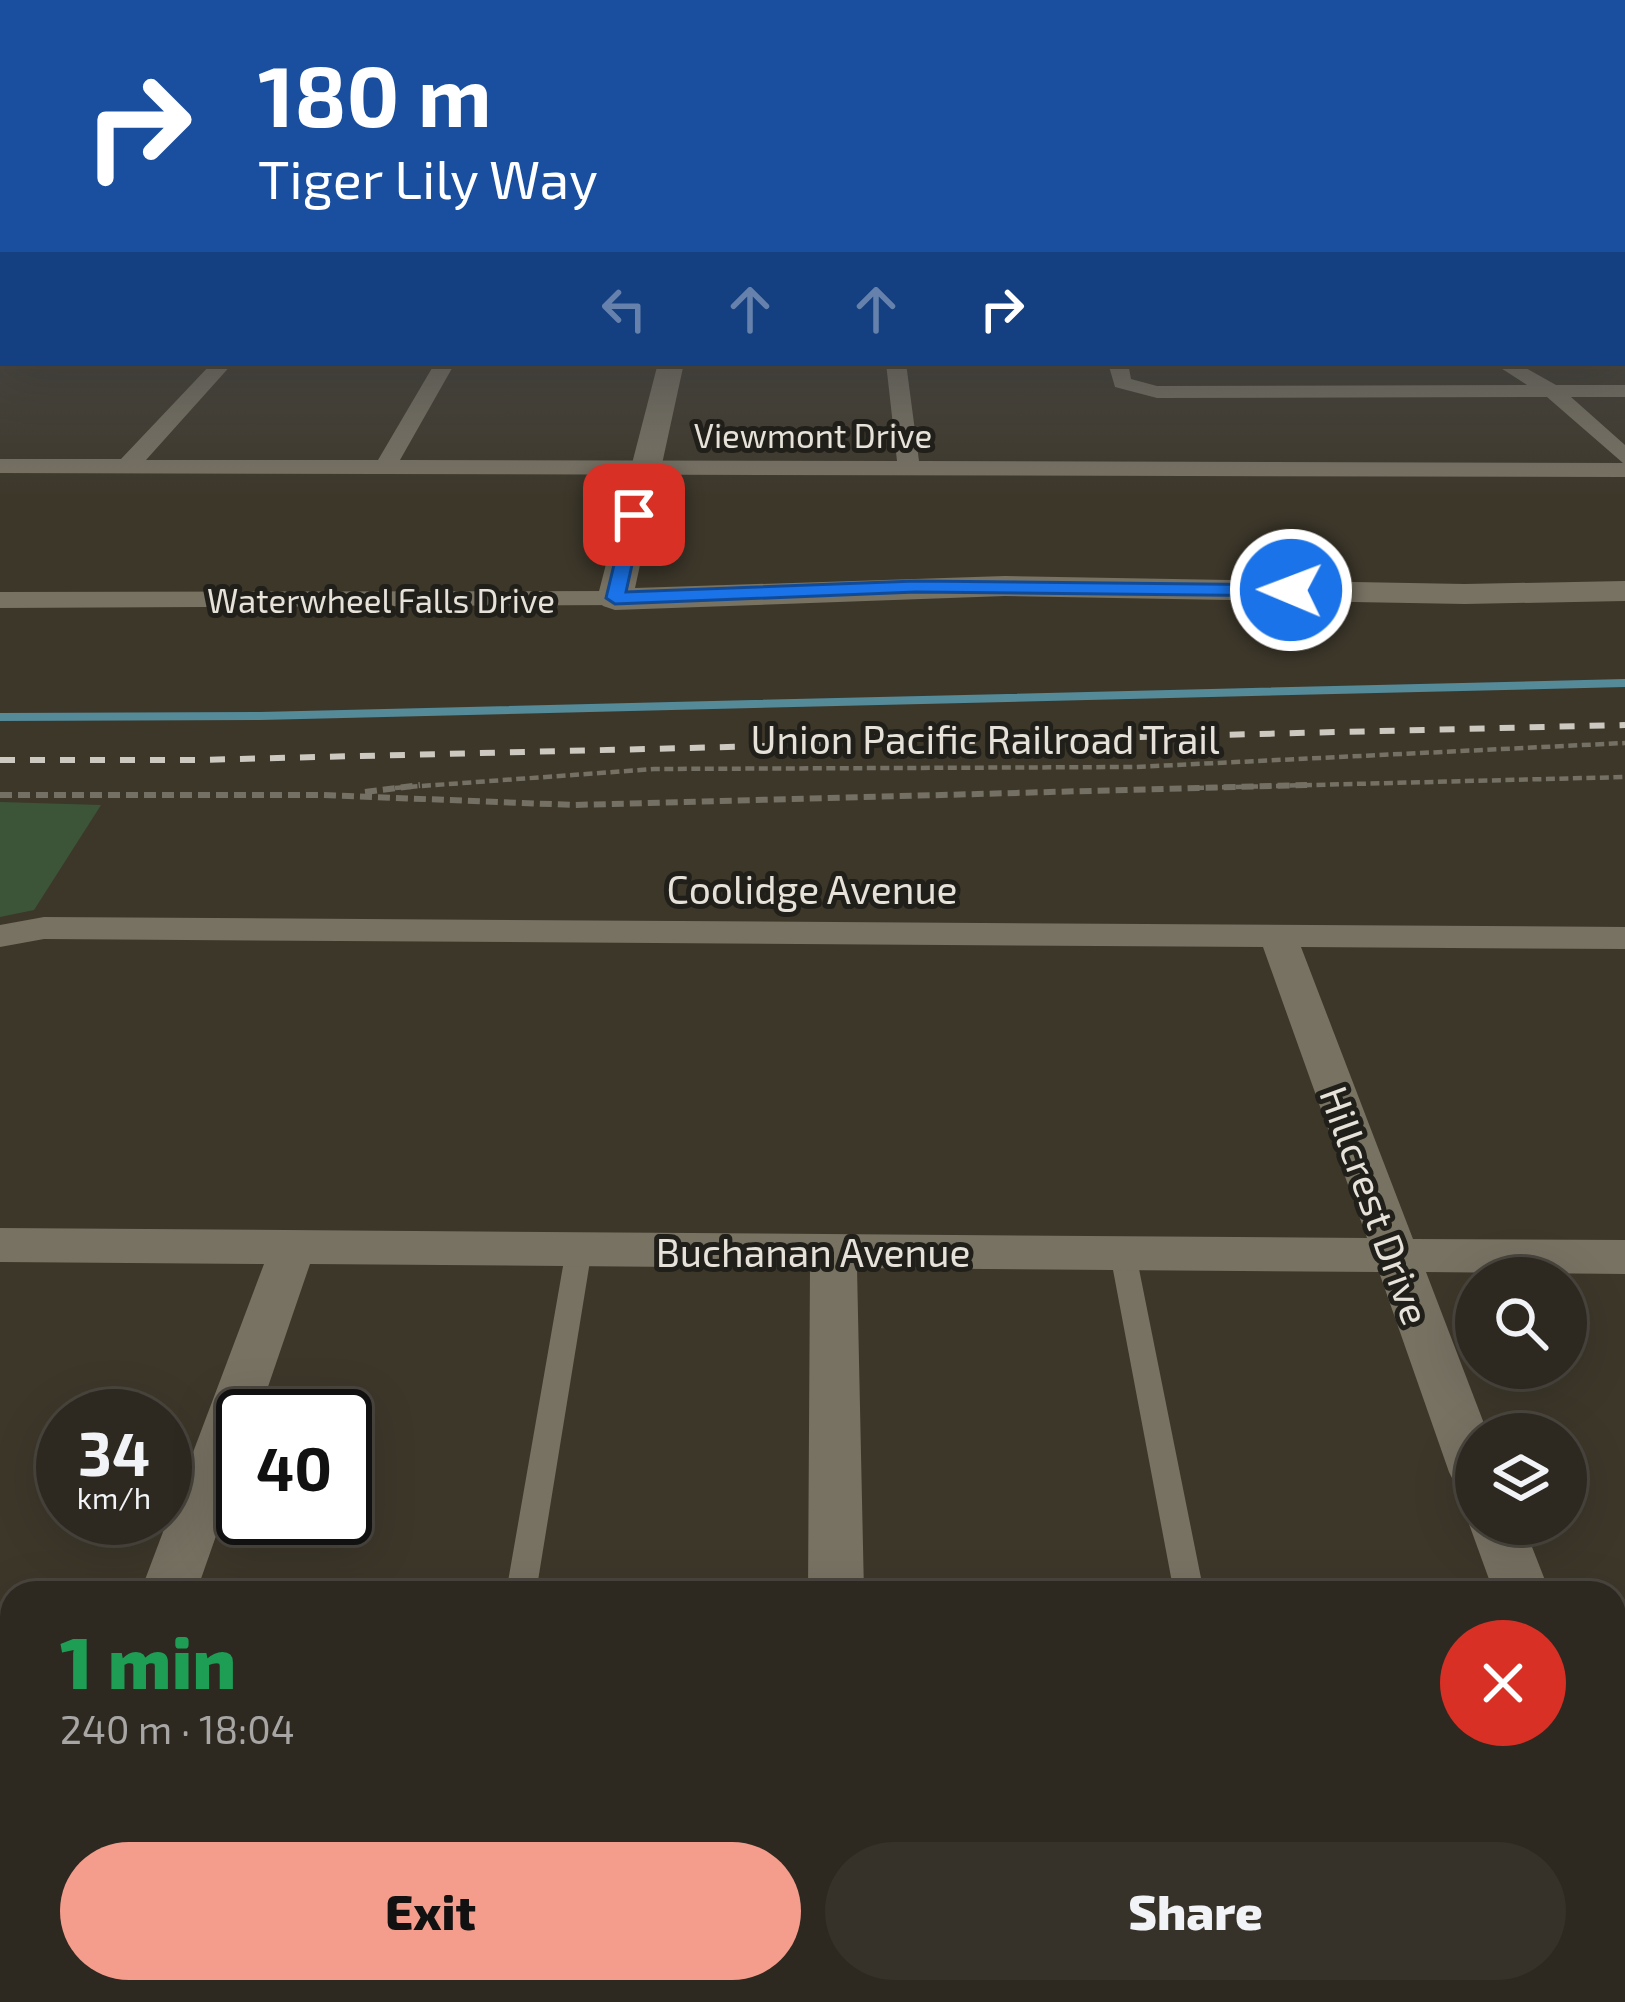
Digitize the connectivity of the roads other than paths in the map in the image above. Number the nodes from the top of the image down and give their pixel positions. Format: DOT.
graph roads {
  1 [pos="220,366"];
  2 [pos="444,366"];
  3 [pos="669,366"];
  4 [pos="896,366"];
  5 [pos="1119,366"];
  6 [pos="1508,366"];
  7 [pos="1552,391"];
  8 [pos="1625,391"];
  9 [pos="1625,457"];
  10 [pos="0,466"];
  11 [pos="127,467"];
  12 [pos="385,467"];
  13 [pos="645,468"];
  14 [pos="909,468"];
  15 [pos="1625,470"];
  16 [pos="1625,591"];
  17 [pos="615,598"];
  18 [pos="0,600"];
  19 [pos="1278,936"];
  20 [pos="0,937"];
  21 [pos="1625,938"];
  22 [pos="0,1245"];
  23 [pos="293,1247"];
  24 [pos="579,1249"];
  25 [pos="833,1251"];
  26 [pos="1123,1254"];
  27 [pos="1394,1256"];
  28 [pos="1625,1257"];
  29 [pos="1455,1417"];
  30 [pos="1504,1545"];
  31 [pos="172,1581"];
  32 [pos="523,1581"];
  33 [pos="836,1581"];
  34 [pos="1187,1581"];
  35 [pos="1517,1581"];
  1 -- 11 [label="street"];
  2 -- 12 [label="street"];
  3 -- 13 [label="street"];
  4 -- 14 [label="street"];
  5 -- 7 [label="street"];
  6 -- 7 [label="street"];
  7 -- 8 [label="street"];
  7 -- 9 [label="street"];
  10 -- 11 [label="street, Viewmont Drive"];
  11 -- 12 [label="street, Viewmont Drive"];
  12 -- 13 [label="street, Viewmont Drive"];
  13 -- 14 [label="street, Viewmont Drive"];
  13 -- 17 [label="street"];
  14 -- 15 [label="street, Viewmont Drive"];
  16 -- 17 [label="street, Waterwheel Falls Drive"];
  17 -- 18 [label="street, Waterwheel Falls Drive"];
  19 -- 20 [label="street, Coolidge Avenue"];
  19 -- 21 [label="street, Coolidge Avenue"];
  19 -- 27 [label="street, Hillcrest Drive"];
  22 -- 23 [label="street, Buchanan Avenue"];
  23 -- 24 [label="street, Buchanan Avenue"];
  23 -- 31 [label="street"];
  24 -- 25 [label="street, Buchanan Avenue"];
  24 -- 32 [label="lane"];
  25 -- 26 [label="street, Buchanan Avenue"];
  25 -- 33 [label="street"];
  26 -- 27 [label="street, Buchanan Avenue"];
  26 -- 34 [label="lane"];
  27 -- 28 [label="street, Buchanan Avenue"];
  27 -- 29 [label="street, Hillcrest Drive"];
  30 -- 35 [label="street"];
}
